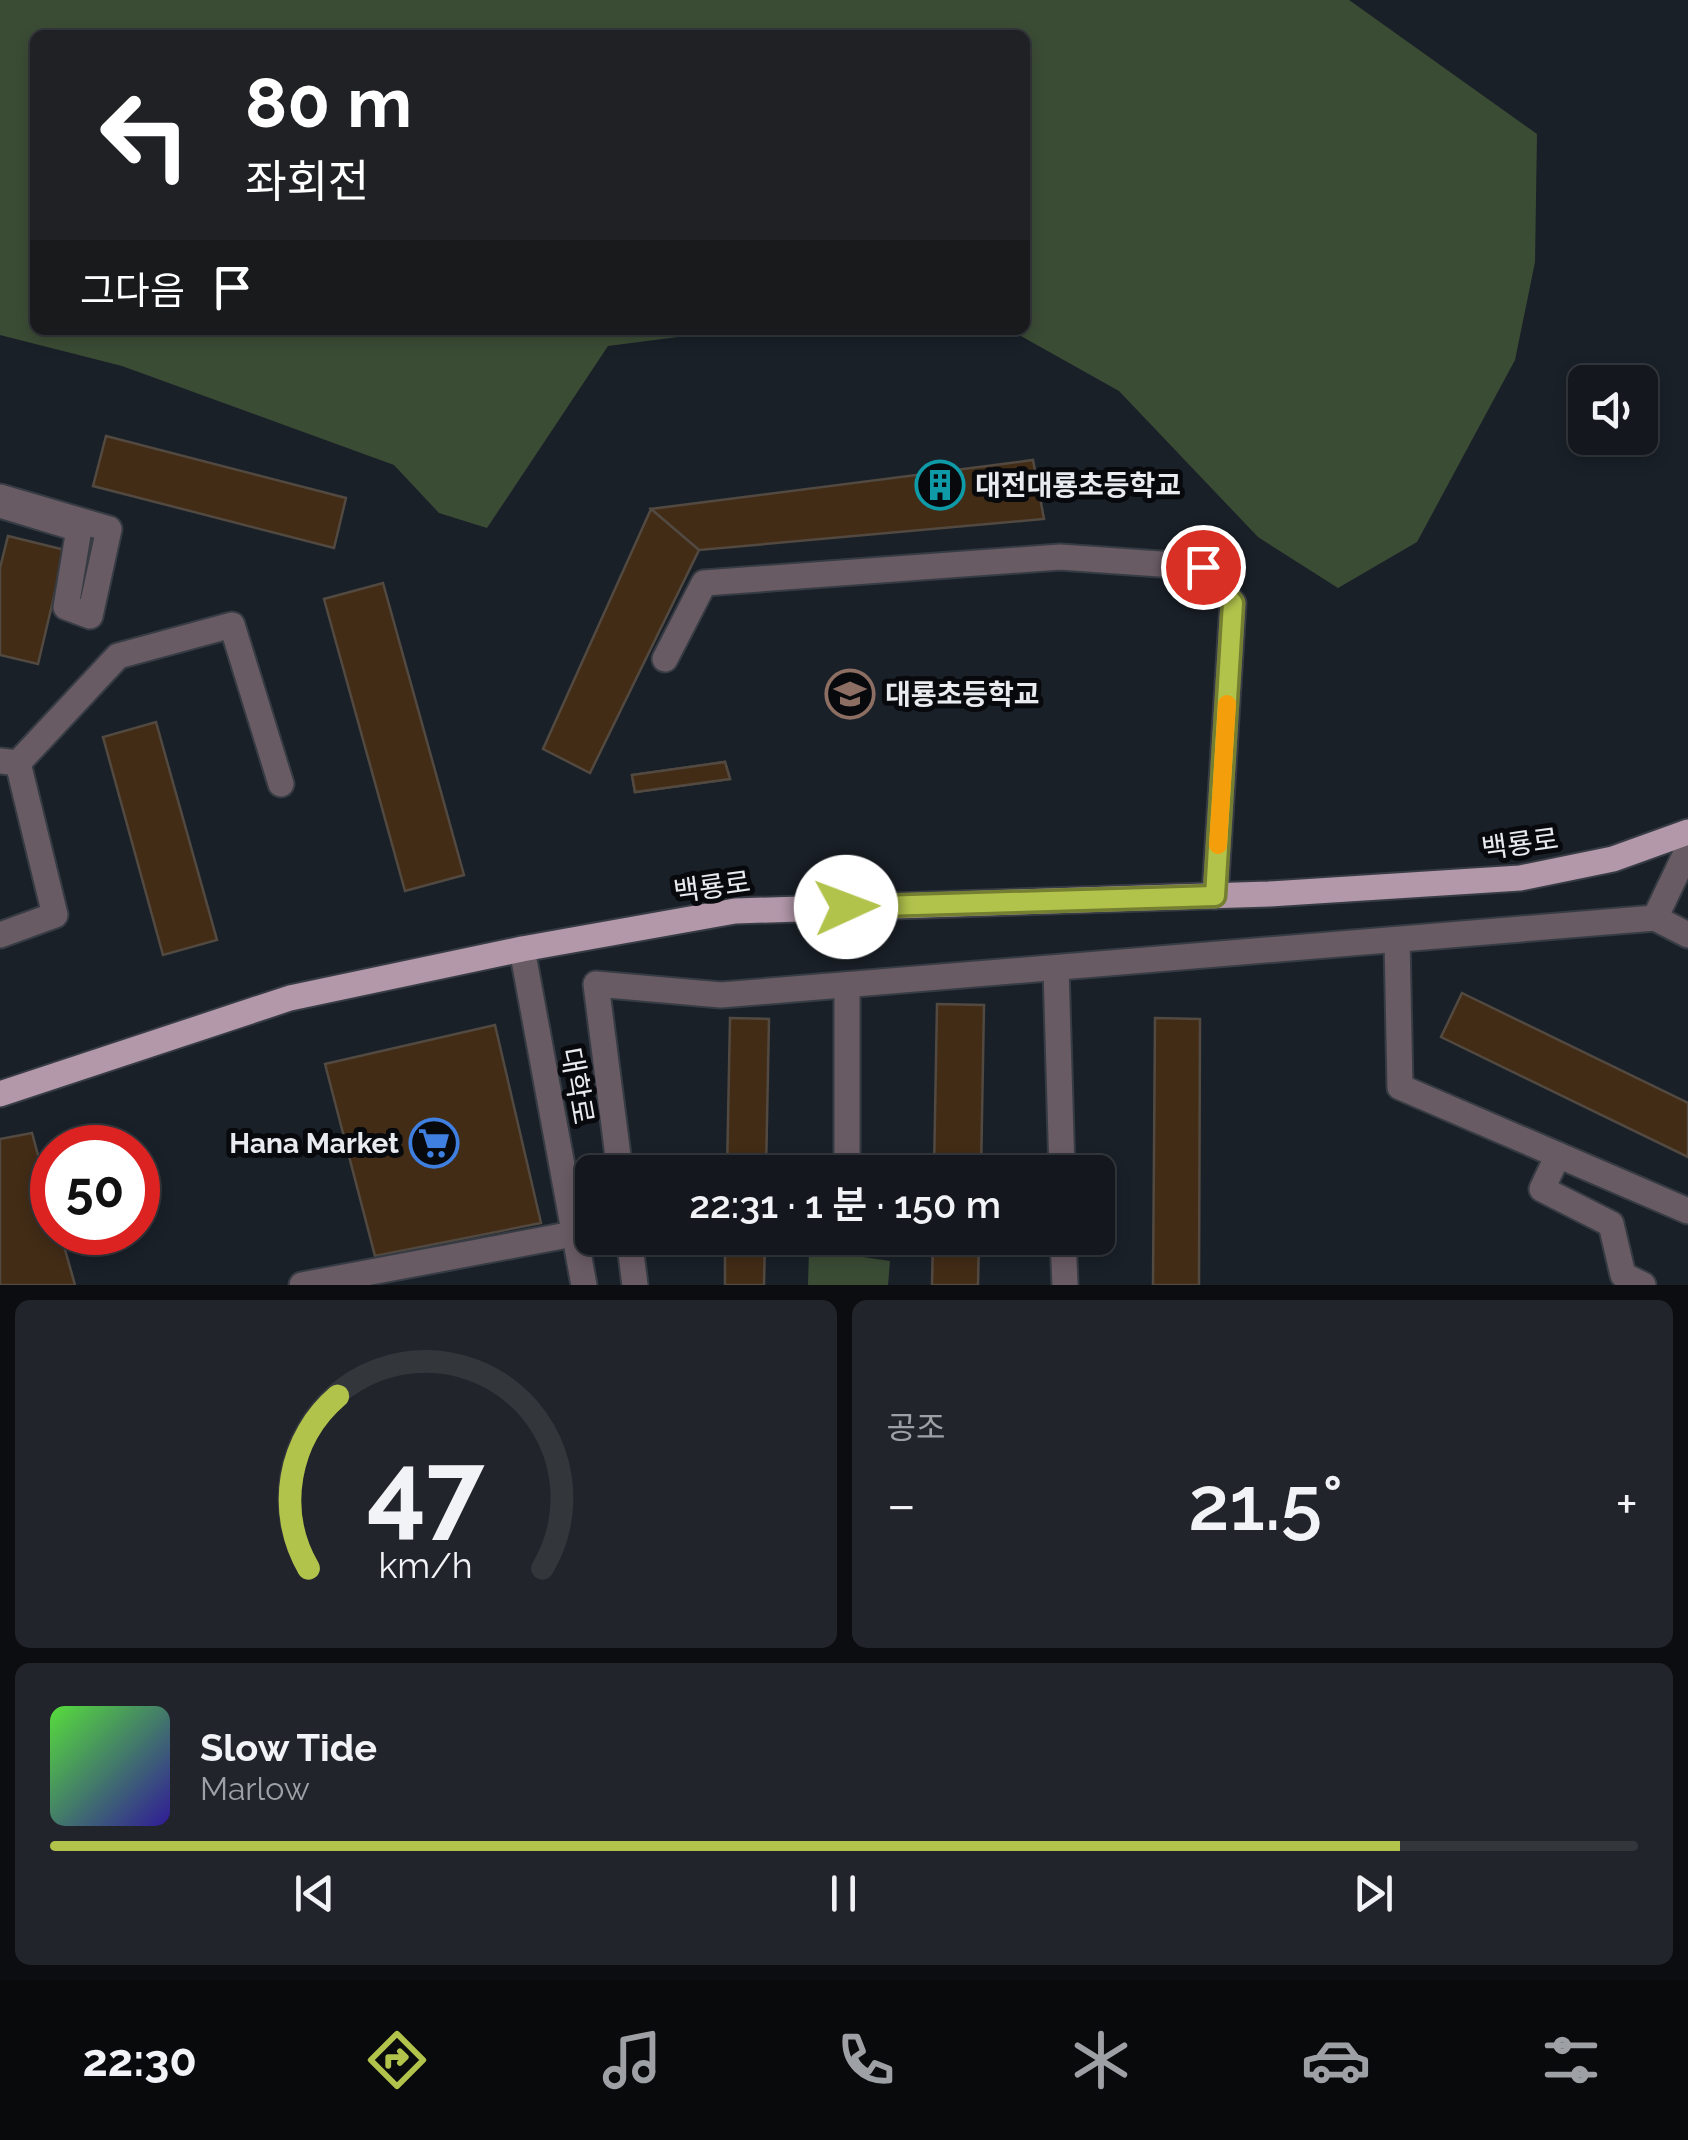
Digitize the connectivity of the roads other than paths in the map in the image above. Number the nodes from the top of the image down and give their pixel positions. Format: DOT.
graph roads {
  1 [pos="0,496"];
  2 [pos="0,505"];
  3 [pos="664,659"];
  4 [pos="9,762"];
  5 [pos="282,784"];
  6 [pos="1688,832"];
  7 [pos="1688,848"];
  8 [pos="1215,896"];
  9 [pos="1655,918"];
  10 [pos="0,934"];
  11 [pos="1688,934"];
  12 [pos="1397,940"];
  13 [pos="522,949"];
  14 [pos="1056,968"];
  15 [pos="846,985"];
  16 [pos="0,1094"];
  17 [pos="618,1155"];
  18 [pos="848,1155"];
  19 [pos="1062,1155"];
  20 [pos="1558,1155"];
  21 [pos="1688,1211"];
  22 [pos="574,1234"];
  23 [pos="631,1255"];
  24 [pos="1064,1255"];
  25 [pos="302,1285"];
  26 [pos="584,1285"];
  27 [pos="635,1285"];
  28 [pos="1065,1285"];
  29 [pos="1642,1285"];
  1 -- 2 [label="street"];
  3 -- 8 [label="street"];
  4 -- 5 [label="street"];
  4 -- 10 [label="street"];
  6 -- 8 [label="main road, 백룡로"];
  7 -- 9 [label="street"];
  8 -- 13 [label="main road, 백룡로"];
  9 -- 11 [label="street"];
  9 -- 12 [label="street"];
  12 -- 14 [label="street"];
  12 -- 20 [label="street"];
  13 -- 16 [label="main road, 백룡로"];
  13 -- 22 [label="street, 대학로"];
  14 -- 15 [label="street"];
  14 -- 19 [label="street"];
  15 -- 17 [label="street"];
  15 -- 18 [label="street"];
  20 -- 21 [label="street"];
  20 -- 29 [label="street"];
  22 -- 25 [label="street"];
  22 -- 26 [label="street, 대학로"];
  23 -- 27 [label="street"];
  24 -- 28 [label="street"];
}
